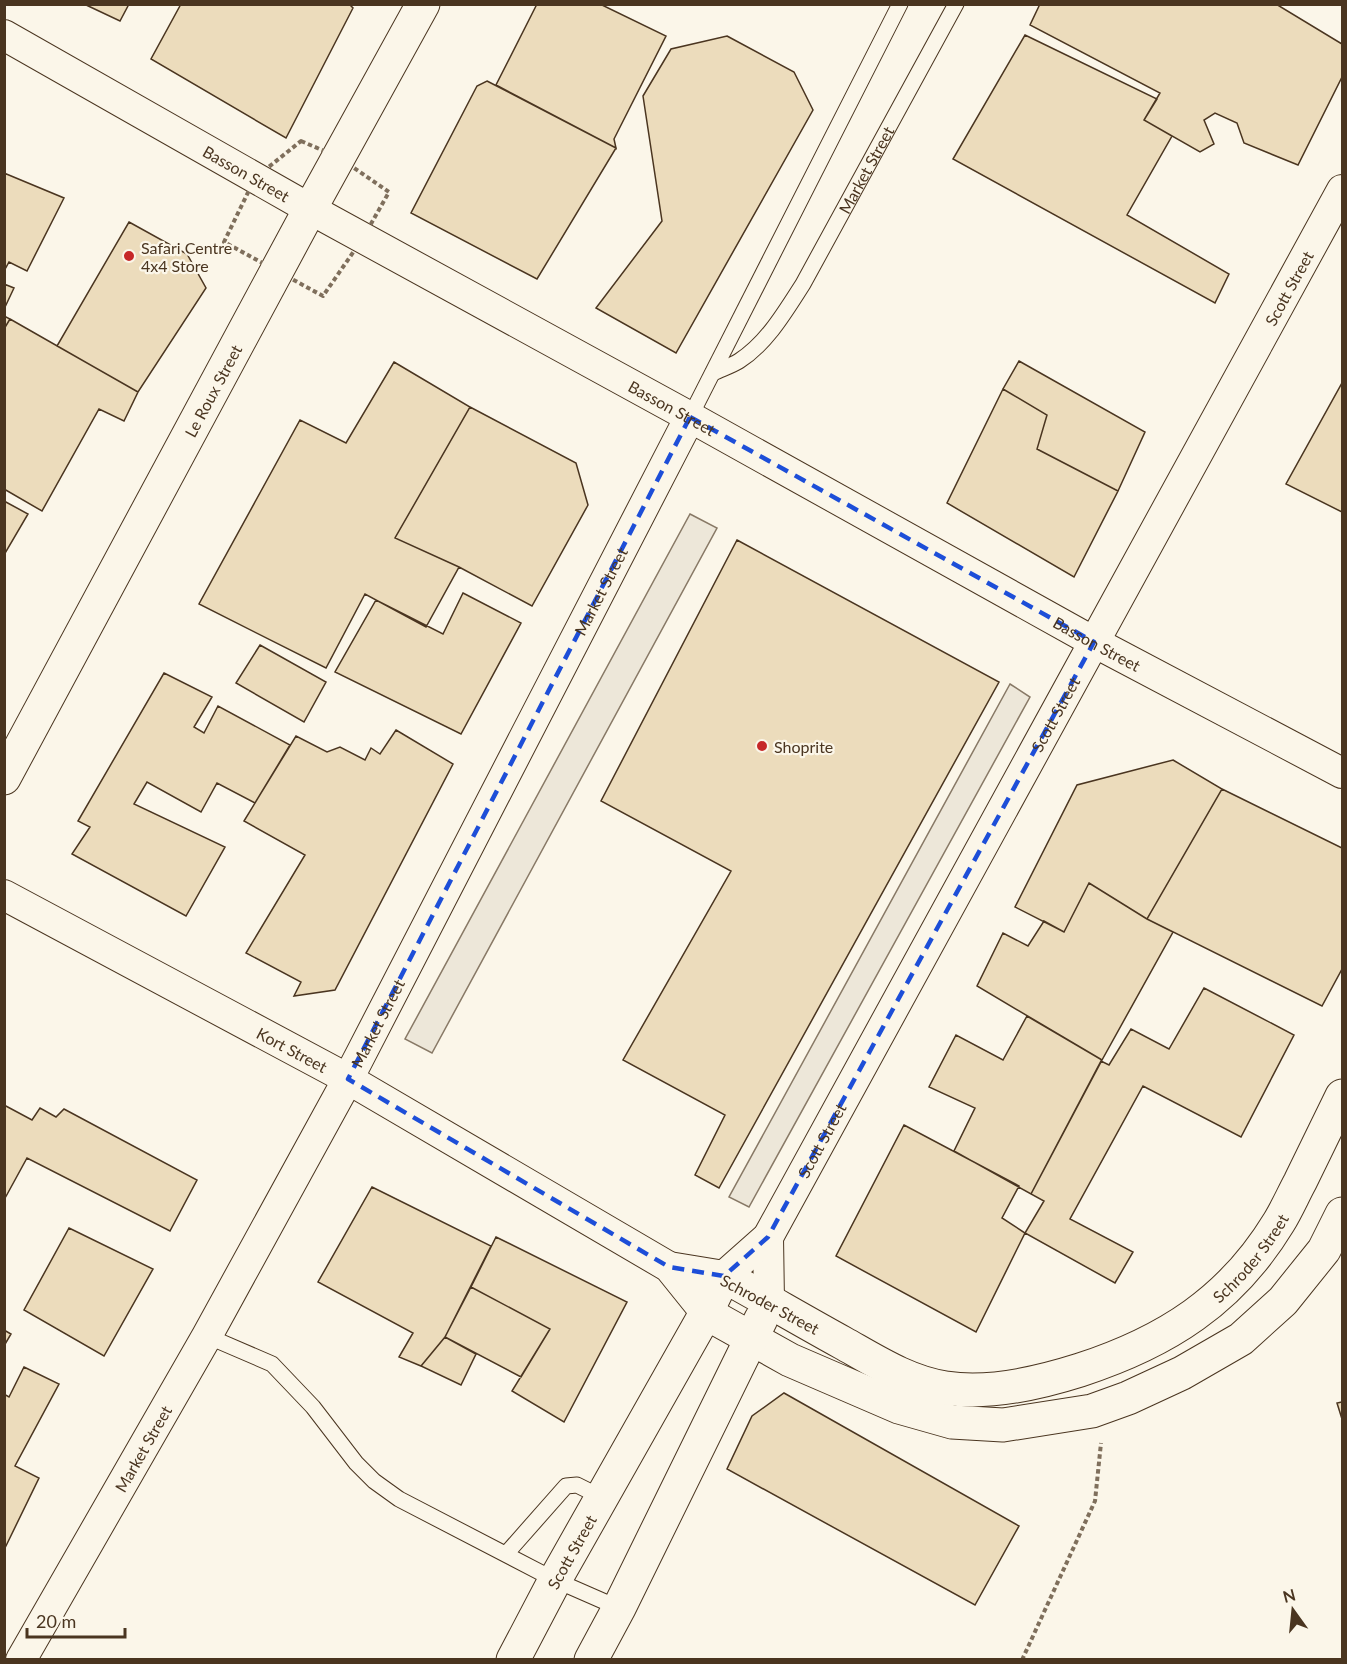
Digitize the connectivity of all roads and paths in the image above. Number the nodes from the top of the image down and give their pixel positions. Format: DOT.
graph roads {
  1 [pos="423,4"];
  2 [pos="900,4"];
  3 [pos="956,4"];
  4 [pos="4,35"];
  5 [pos="1342,190"];
  6 [pos="310,209"];
  7 [pos="713,373"];
  8 [pos="690,417"];
  9 [pos="1094,642"];
  10 [pos="1342,773"];
  11 [pos="4,778"];
  12 [pos="4,895"];
  13 [pos="348,1079"];
  14 [pos="1342,1096"];
  15 [pos="1342,1214"];
  16 [pos="768,1238"];
  17 [pos="669,1267"];
  18 [pos="724,1276"];
  19 [pos="769,1301"];
  20 [pos="706,1312"];
  21 [pos="207,1336"];
  22 [pos="752,1340"];
  23 [pos="1102,1435"];
  24 [pos="601,1497"];
  25 [pos="506,1554"];
  26 [pos="555,1580"];
  27 [pos="619,1608"];
  28 [pos="21,1659"];
  29 [pos="513,1659"];
  30 [pos="591,1659"];
  31 [pos="1022,1659"];
  1 -- 6 [label="highway, Le Roux Street"];
  2 -- 7 [label="lane, Market Street"];
  3 -- 7 [label="lane, Market Street"];
  4 -- 6 [label="street, Basson Street"];
  5 -- 9 [label="street, Scott Street"];
  6 -- 8 [label="street, Basson Street"];
  6 -- 11 [label="highway, Le Roux Street"];
  7 -- 8 [label="lane, Market Street"];
  8 -- 9 [label="street, Basson Street"];
  8 -- 13 [label="street, Market Street"];
  9 -- 10 [label="street, Basson Street"];
  9 -- 16 [label="street, Scott Street"];
  12 -- 13 [label="street, Kort Street"];
  13 -- 17 [label="street, Kort Street"];
  13 -- 21 [label="street, Market Street"];
  14 -- 19 [label="highway, Schroder Street"];
  15 -- 22 [label="highway"];
  16 -- 18 [label="street, Scott Street"];
  16 -- 19 [label="street, Scott Street"];
  17 -- 18 [label="street, Schroder Street"];
  17 -- 20 [label="street"];
  18 -- 19 [label="highway, Schroder Street"];
  18 -- 20 [label="highway, Scott Street"];
  19 -- 22 [label="highway, Scott Street"];
  20 -- 22 [label="highway"];
  20 -- 24 [label="highway, Scott Street"];
  21 -- 25 [label="lane"];
  21 -- 28 [label="street, Market Street"];
  22 -- 27 [label="highway, Scott Street"];
  23 -- 31 [label="path"];
  24 -- 25 [label="lane"];
  24 -- 26 [label="highway, Scott Street"];
  25 -- 26 [label="lane"];
  26 -- 27 [label="lane"];
  26 -- 29 [label="highway, Scott Street"];
  27 -- 30 [label="highway, Scott Street"];
}
